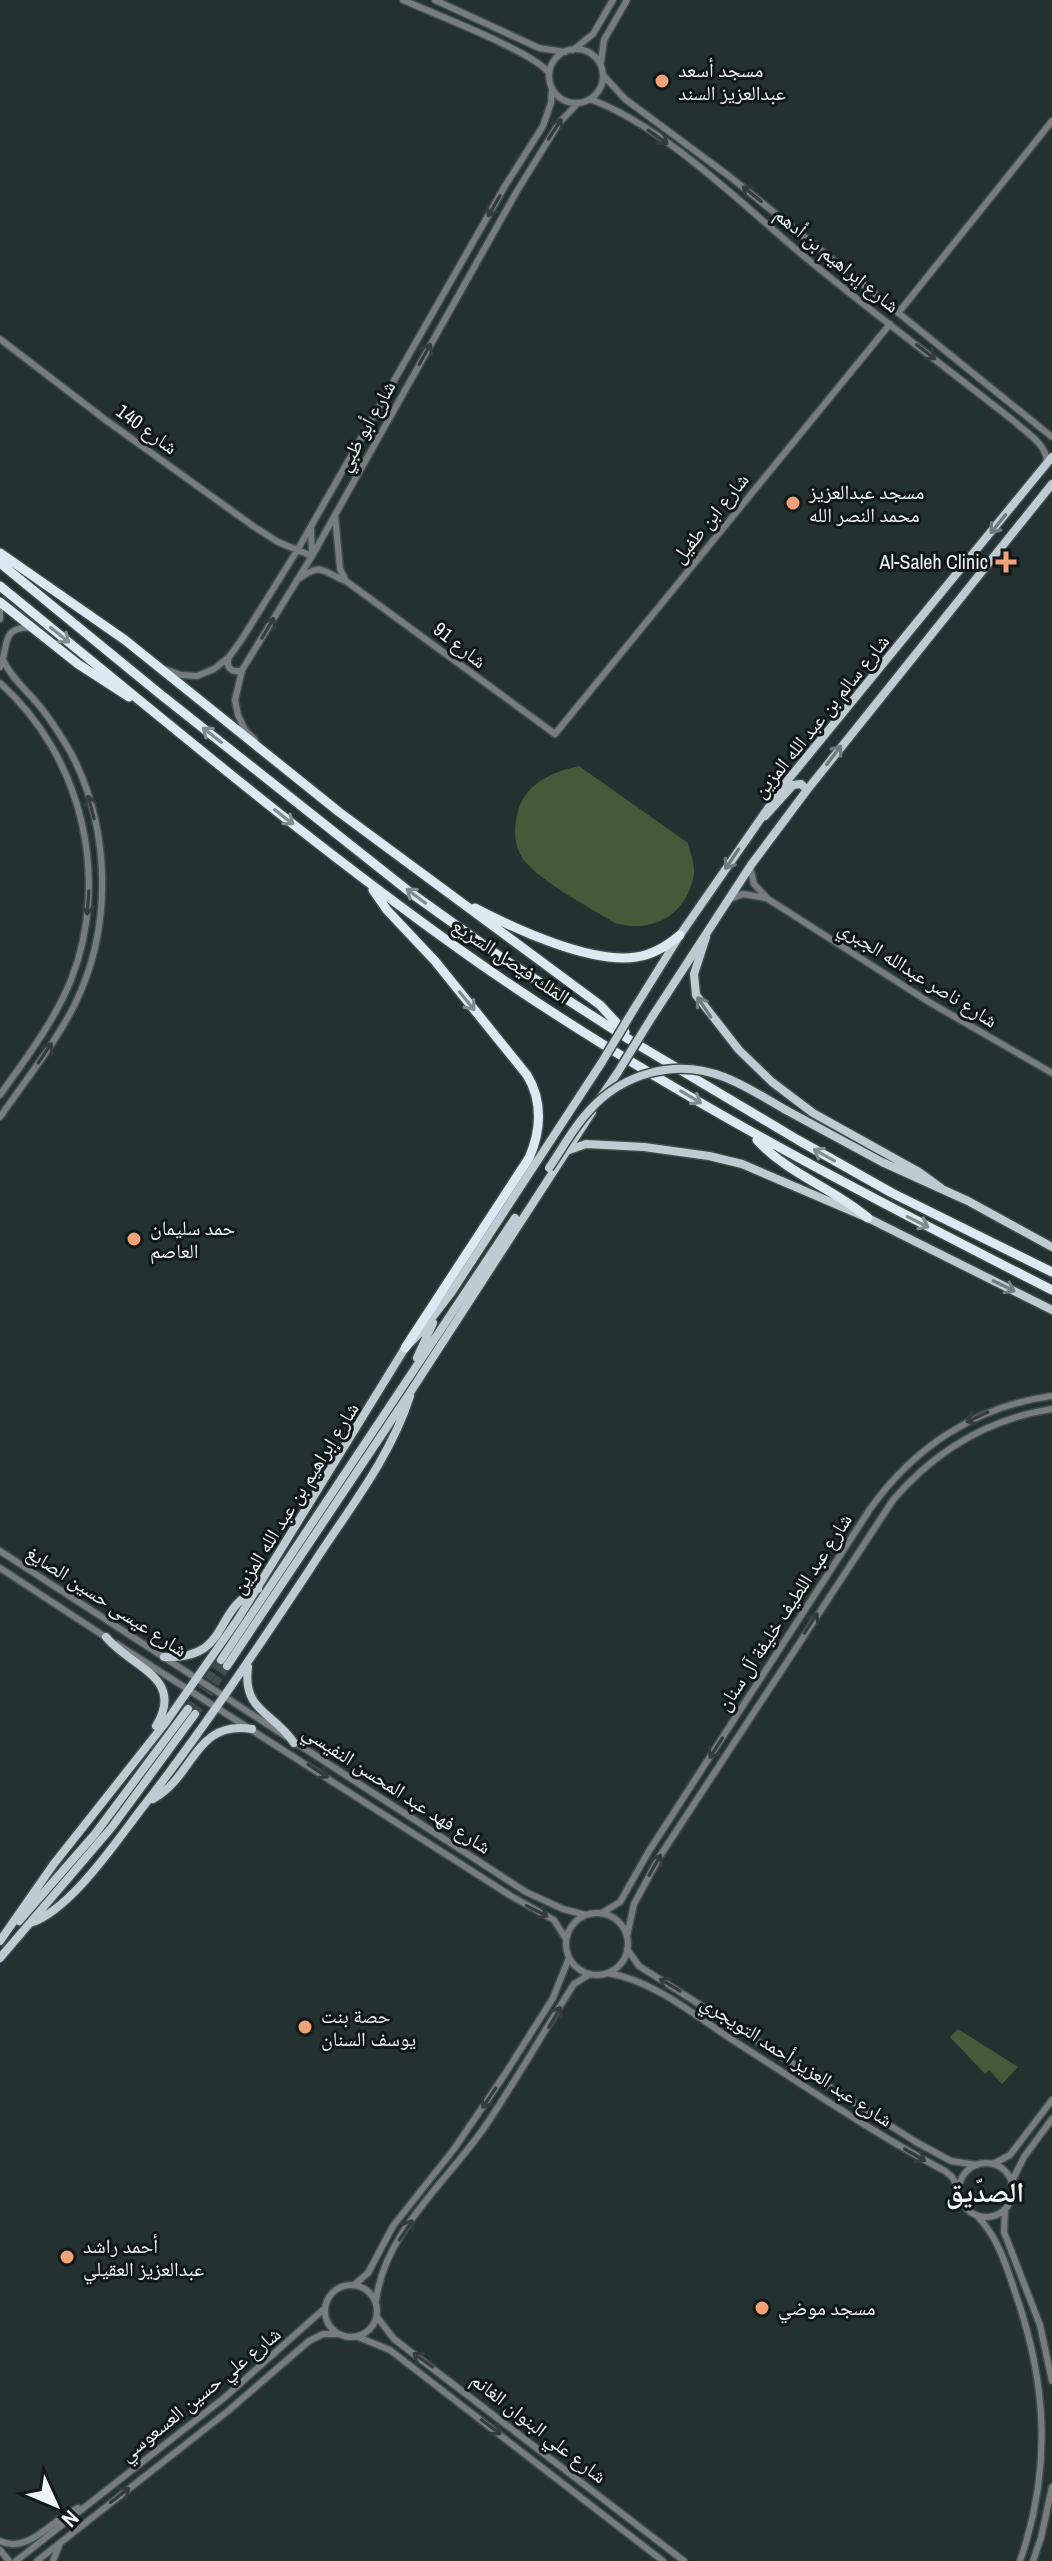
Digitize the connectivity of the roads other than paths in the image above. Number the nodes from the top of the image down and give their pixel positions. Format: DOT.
graph roads {
  1 [pos="403,0"];
  2 [pos="435,0"];
  3 [pos="613,0"];
  4 [pos="627,0"];
  5 [pos="573,50"];
  6 [pos="565,52"];
  7 [pos="601,66"];
  8 [pos="549,74"];
  9 [pos="603,75"];
  10 [pos="552,88"];
  11 [pos="590,99"];
  12 [pos="578,103"];
  13 [pos="645,113"];
  14 [pos="1052,121"];
  15 [pos="638,123"];
  16 [pos="505,186"];
  17 [pos="517,191"];
  18 [pos="808,240"];
  19 [pos="798,251"];
  20 [pos="826,255"];
  21 [pos="817,267"];
  22 [pos="899,312"];
  23 [pos="890,324"];
  24 [pos="0,339"];
  25 [pos="1011,406"];
  26 [pos="1005,414"];
  27 [pos="1052,437"];
  28 [pos="1050,460"];
  29 [pos="1052,484"];
  30 [pos="1013,505"];
  31 [pos="334,514"];
  32 [pos="1025,516"];
  33 [pos="313,523"];
  34 [pos="278,542"];
  35 [pos="298,549"];
  36 [pos="0,553"];
  37 [pos="312,556"];
  38 [pos="0,563"];
  39 [pos="286,567"];
  40 [pos="299,577"];
  41 [pos="346,581"];
  42 [pos="0,586"];
  43 [pos="0,603"];
  44 [pos="0,619"];
  45 [pos="32,628"];
  46 [pos="2,656"];
  47 [pos="229,657"];
  48 [pos="160,667"];
  49 [pos="242,670"];
  50 [pos="0,683"];
  51 [pos="143,702"];
  52 [pos="555,734"];
  53 [pos="281,765"];
  54 [pos="807,790"];
  55 [pos="759,819"];
  56 [pos="751,865"];
  57 [pos="369,883"];
  58 [pos="438,888"];
  59 [pos="768,899"];
  60 [pos="727,900"];
  61 [pos="707,932"];
  62 [pos="680,935"];
  63 [pos="644,991"];
  64 [pos="660,1004"];
  65 [pos="54,1015"];
  66 [pos="652,1017"];
  67 [pos="64,1023"];
  68 [pos="630,1040"];
  69 [pos="602,1062"];
  70 [pos="1052,1073"];
  71 [pos="0,1095"];
  72 [pos="0,1117"];
  73 [pos="752,1134"];
  74 [pos="565,1153"];
  75 [pos="941,1188"];
  76 [pos="868,1218"];
  77 [pos="1052,1247"];
  78 [pos="1049,1269"];
  79 [pos="1052,1290"];
  80 [pos="1052,1310"];
  81 [pos="438,1311"];
  82 [pos="405,1348"];
  83 [pos="410,1384"];
  84 [pos="1052,1396"];
  85 [pos="1052,1409"];
  86 [pos="0,1551"];
  87 [pos="0,1568"];
  88 [pos="30,1570"];
  89 [pos="22,1582"];
  90 [pos="259,1589"];
  91 [pos="794,1628"];
  92 [pos="106,1637"];
  93 [pos="164,1657"];
  94 [pos="224,1663"];
  95 [pos="248,1663"];
  96 [pos="197,1678"];
  97 [pos="761,1678"];
  98 [pos="773,1681"];
  99 [pos="189,1689"];
  100 [pos="225,1697"];
  101 [pos="218,1707"];
  102 [pos="252,1729"];
  103 [pos="151,1742"];
  104 [pos="294,1743"];
  105 [pos="148,1801"];
  106 [pos="443,1851"];
  107 [pos="467,1853"];
  108 [pos="602,1913"];
  109 [pos="586,1915"];
  110 [pos="30,1923"];
  111 [pos="627,1936"];
  112 [pos="566,1939"];
  113 [pos="0,1942"];
  114 [pos="627,1949"];
  115 [pos="0,1958"];
  116 [pos="569,1958"];
  117 [pos="608,1973"];
  118 [pos="590,1974"];
  119 [pos="561,1982"];
  120 [pos="572,1988"];
  121 [pos="1052,2100"];
  122 [pos="1052,2119"];
  123 [pos="991,2164"];
  124 [pos="977,2165"];
  125 [pos="429,2179"];
  126 [pos="1011,2183"];
  127 [pos="438,2188"];
  128 [pos="959,2189"];
  129 [pos="1005,2209"];
  130 [pos="977,2216"];
  131 [pos="354,2285"];
  132 [pos="376,2301"];
  133 [pos="325,2308"];
  134 [pos="377,2317"];
  135 [pos="338,2334"];
  136 [pos="358,2337"];
  137 [pos="1052,2381"];
  138 [pos="1052,2487"];
  139 [pos="85,2506"];
  140 [pos="623,2513"];
  141 [pos="615,2524"];
  142 [pos="637,2524"];
  143 [pos="629,2534"];
  144 [pos="0,2541"];
  145 [pos="61,2542"];
  146 [pos="0,2550"];
  147 [pos="9,2561"];
  148 [pos="16,2561"];
  149 [pos="37,2561"];
  150 [pos="53,2561"];
  151 [pos="663,2561"];
  152 [pos="684,2561"];
  153 [pos="1020,2561"];
  154 [pos="1033,2561"];
  1 -- 8 [label="street"];
  2 -- 6 [label="street"];
  3 -- 5 [label="street"];
  4 -- 7 [label="street"];
  5 -- 6 [label="street"];
  5 -- 7 [label="street"];
  6 -- 8 [label="street"];
  7 -- 9 [label="street"];
  8 -- 10 [label="street"];
  9 -- 11 [label="street"];
  9 -- 13 [label="street, شارع إبراهيم بن أدهم"];
  10 -- 12 [label="street"];
  10 -- 16 [label="street, شارع أبو ظبي"];
  11 -- 12 [label="street"];
  11 -- 15 [label="street, شارع إبراهيم بن أدهم"];
  17 -- 12 [label="street, شارع أبو ظبي, one-way"];
  13 -- 15 [label="street"];
  18 -- 13 [label="street, شارع إبراهيم بن أدهم, one-way"];
  14 -- 22 [label="street"];
  15 -- 19 [label="street, شارع إبراهيم بن أدهم, one-way"];
  16 -- 17 [label="street"];
  16 -- 33 [label="street, شارع أبو ظبي, one-way"];
  31 -- 17 [label="street, شارع أبو ظبي, one-way"];
  18 -- 19 [label="street"];
  18 -- 20 [label="street, شارع إبراهيم بن أدهم"];
  19 -- 21 [label="street, شارع إبراهيم بن أدهم"];
  20 -- 21 [label="street"];
  20 -- 22 [label="street, شارع إبراهيم بن أدهم"];
  21 -- 23 [label="street, شارع إبراهيم بن أدهم"];
  22 -- 25 [label="street, شارع إبراهيم بن أدهم"];
  23 -- 26 [label="street, شارع إبراهيم بن أدهم, one-way"];
  23 -- 52 [label="street, شارع ابن طفيل"];
  24 -- 34 [label="street, شارع 140"];
  25 -- 26 [label="street"];
  25 -- 27 [label="street, شارع إبراهيم بن أدهم"];
  26 -- 28 [label="street, شارع إبراهيم بن أدهم"];
  28 -- 30 [label="main road, شارع سالم بن عبد الله المزين"];
  29 -- 32 [label="main road, شارع سالم بن عبد الله المزين"];
  30 -- 32 [label="main road"];
  30 -- 55 [label="main road, شارع سالم بن عبد الله المزين, one-way"];
  31 -- 37 [label="street, شارع أبو ظبي"];
  31 -- 41 [label="street"];
  54 -- 32 [label="main road, شارع سالم بن عبد الله المزين, one-way"];
  33 -- 35 [label="street, شارع أبو ظبي"];
  33 -- 37 [label="street"];
  34 -- 35 [label="street, شارع 140"];
  34 -- 39 [label="street"];
  35 -- 37 [label="street, شارع 140"];
  35 -- 39 [label="street, شارع أبو ظبي"];
  35 -- 40 [label="street"];
  36 -- 48 [label="highway"];
  37 -- 40 [label="street, شارع أبو ظبي"];
  68 -- 38 [label="highway, الملك فيصل السريع, one-way"];
  39 -- 47 [label="street, شارع أبو ظبي"];
  40 -- 41 [label="street, شارع 91"];
  49 -- 40 [label="street, شارع أبو ظبي, one-way"];
  41 -- 52 [label="street, شارع 91"];
  42 -- 51 [label="highway, الملك فيصل السريع, one-way"];
  43 -- 44 [label="street"];
  43 -- 45 [label="highway"];
  45 -- 46 [label="street"];
  45 -- 51 [label="highway"];
  67 -- 46 [label="street, one-way"];
  47 -- 48 [label="street, شارع أبو ظبي"];
  47 -- 49 [label="street"];
  48 -- 53 [label="highway"];
  49 -- 53 [label="street, شارع أبو ظبي"];
  50 -- 65 [label="street, one-way"];
  51 -- 57 [label="highway, الملك فيصل السريع, one-way"];
  53 -- 58 [label="highway"];
  54 -- 55 [label="main road"];
  54 -- 56 [label="main road, شارع سالم بن عبد الله المزين"];
  55 -- 62 [label="main road, شارع سالم بن عبد الله المزين, one-way"];
  56 -- 59 [label="street"];
  56 -- 60 [label="main road, شارع سالم بن عبد الله المزين"];
  57 -- 73 [label="highway, الملك فيصل السريع, one-way"];
  57 -- 82 [label="highway, one-way"];
  58 -- 62 [label="highway"];
  58 -- 68 [label="highway"];
  59 -- 60 [label="street"];
  59 -- 70 [label="street, شارع ناصر عبدالله الجبري"];
  60 -- 61 [label="main road, شارع سالم بن عبد الله المزين"];
  61 -- 64 [label="main road, شارع سالم بن عبد الله المزين"];
  75 -- 61 [label="main road, one-way"];
  62 -- 63 [label="main road, شارع سالم بن عبد الله المزين"];
  63 -- 64 [label="main road"];
  63 -- 69 [label="main road, شارع سالم بن عبد الله المزين, bridge"];
  64 -- 66 [label="main road, شارع سالم بن عبد الله المزين"];
  65 -- 67 [label="street"];
  65 -- 71 [label="street"];
  66 -- 74 [label="main road, شارع إبراهيم بن عبد الله المزين, bridge"];
  72 -- 67 [label="street, one-way"];
  78 -- 68 [label="highway, الملك فيصل السريع, one-way"];
  69 -- 81 [label="main road, شارع إبراهيم بن عبد الله المزين"];
  73 -- 76 [label="highway"];
  73 -- 79 [label="highway, الملك فيصل السريع, one-way"];
  74 -- 76 [label="main road"];
  74 -- 83 [label="main road, شارع إبراهيم بن عبد الله المزين"];
  75 -- 77 [label="main road"];
  75 -- 83 [label="main road, شارع إبراهيم بن عبد الله المزين, bridge"];
  76 -- 80 [label="main road, one-way"];
  81 -- 82 [label="main road, شارع إبراهيم بن عبد الله المزين"];
  81 -- 83 [label="main road"];
  82 -- 90 [label="main road, شارع إبراهيم بن عبد الله المزين"];
  83 -- 94 [label="main road, شارع إبراهيم بن عبد الله المزين"];
  83 -- 95 [label="main road, شارع إبراهيم بن عبد الله المزين"];
  84 -- 91 [label="street, شارع عبد اللطيف خليفة آل سنان, one-way"];
  98 -- 85 [label="street, شارع عبد اللطيف خليفة آل سنان, one-way"];
  86 -- 88 [label="street, شارع عيسى حسين الصايغ"];
  87 -- 89 [label="street, شارع عيسى حسين الصايغ"];
  88 -- 89 [label="street"];
  88 -- 93 [label="street, شارع عيسى حسين الصايغ"];
  89 -- 92 [label="street, شارع عيسى حسين الصايغ"];
  90 -- 93 [label="main road"];
  90 -- 96 [label="main road, شارع إبراهيم بن عبد الله المزين"];
  91 -- 97 [label="street, شارع عبد اللطيف خليفة آل سنان"];
  91 -- 98 [label="street"];
  92 -- 99 [label="street, شارع عيسى حسين الصايغ"];
  92 -- 103 [label="main road"];
  93 -- 96 [label="street, شارع عيسى حسين الصايغ"];
  95 -- 100 [label="main road, شارع إبراهيم بن عبد الله المزين"];
  95 -- 104 [label="main road"];
  96 -- 99 [label="main road, شارع إبراهيم بن عبد الله المزين"];
  96 -- 100 [label="street, شارع فهد عبد المحسن النفيسي"];
  97 -- 98 [label="street"];
  97 -- 108 [label="street, شارع عبد اللطيف خليفة آل سنان, one-way"];
  111 -- 98 [label="street, شارع عبد اللطيف خليفة آل سنان, one-way"];
  99 -- 101 [label="street, شارع فهد عبد المحسن النفيسي"];
  99 -- 103 [label="main road, شارع إبراهيم بن عبد الله المزين"];
  100 -- 101 [label="main road, شارع إبراهيم بن عبد الله المزين"];
  100 -- 104 [label="street, شارع فهد عبد المحسن النفيسي"];
  101 -- 102 [label="street, شارع فهد عبد المحسن النفيسي"];
  101 -- 105 [label="main road, شارع إبراهيم بن عبد الله المزين"];
  102 -- 105 [label="main road"];
  102 -- 106 [label="street, شارع فهد عبد المحسن النفيسي, one-way"];
  103 -- 113 [label="main road, شارع إبراهيم بن عبد الله المزين"];
  104 -- 107 [label="street, شارع فهد عبد المحسن النفيسي"];
  105 -- 110 [label="main road, شارع إبراهيم بن عبد الله المزين"];
  106 -- 107 [label="street"];
  106 -- 112 [label="street, شارع فهد عبد المحسن النفيسي, one-way"];
  107 -- 109 [label="street, شارع فهد عبد المحسن النفيسي"];
  108 -- 109 [label="street"];
  108 -- 111 [label="street"];
  109 -- 112 [label="street"];
  110 -- 113 [label="main road, شارع إبراهيم بن عبد الله المزين"];
  110 -- 115 [label="main road"];
  111 -- 114 [label="street"];
  112 -- 116 [label="street"];
  114 -- 117 [label="street"];
  124 -- 114 [label="street, شارع عبد العزيز أحمد التويجري, one-way"];
  116 -- 118 [label="street"];
  116 -- 119 [label="street"];
  117 -- 118 [label="street"];
  117 -- 128 [label="street, شارع عبد العزيز أحمد التويجري, one-way"];
  118 -- 120 [label="street"];
  119 -- 120 [label="street"];
  119 -- 125 [label="street, one-way"];
  127 -- 120 [label="street, one-way"];
  121 -- 123 [label="street"];
  122 -- 126 [label="street"];
  123 -- 124 [label="street"];
  123 -- 126 [label="street"];
  124 -- 128 [label="street"];
  125 -- 127 [label="street"];
  125 -- 131 [label="street"];
  126 -- 129 [label="street"];
  132 -- 127 [label="street, one-way"];
  128 -- 130 [label="street"];
  129 -- 130 [label="street"];
  129 -- 137 [label="street"];
  130 -- 153 [label="street"];
  131 -- 132 [label="street"];
  131 -- 133 [label="street"];
  132 -- 134 [label="street"];
  133 -- 135 [label="street"];
  133 -- 139 [label="street, شارع علي حسين العسعوسي"];
  134 -- 136 [label="street"];
  140 -- 134 [label="street, شارع علي البنوان الغانم, one-way"];
  135 -- 136 [label="street"];
  145 -- 135 [label="street, شارع علي حسين العسعوسي, one-way"];
  136 -- 141 [label="street, شارع علي البنوان الغانم, one-way"];
  138 -- 154 [label="street"];
  139 -- 144 [label="street"];
  139 -- 148 [label="street, شارع علي حسين العسعوسي"];
  140 -- 141 [label="street"];
  140 -- 142 [label="street, شارع علي البنوان الغانم"];
  141 -- 143 [label="street, شارع علي البنوان الغانم"];
  142 -- 143 [label="street"];
  142 -- 152 [label="street, شارع علي البنوان الغانم"];
  143 -- 151 [label="street, شارع علي البنوان الغانم"];
  145 -- 149 [label="street, شارع علي حسين العسعوسي"];
  145 -- 150 [label="street"];
  146 -- 147 [label="street"];
}
